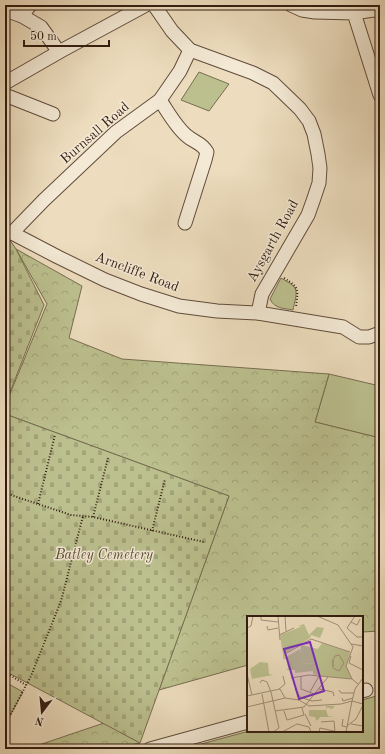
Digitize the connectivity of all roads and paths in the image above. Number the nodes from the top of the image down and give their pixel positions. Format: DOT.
graph roads {
  1 [pos="146,5"];
  2 [pos="154,5"];
  3 [pos="291,5"];
  4 [pos="5,10"];
  5 [pos="26,10"];
  6 [pos="380,11"];
  7 [pos="354,13"];
  8 [pos="190,50"];
  9 [pos="59,52"];
  10 [pos="5,83"];
  11 [pos="5,94"];
  12 [pos="380,95"];
  13 [pos="160,100"];
  14 [pos="53,114"];
  15 [pos="185,223"];
  16 [pos="8,232"];
  17 [pos="275,273"];
  18 [pos="258,313"];
  19 [pos="294,320"];
  20 [pos="380,333"];
  21 [pos="55,436"];
  22 [pos="108,458"];
  23 [pos="165,479"];
  24 [pos="5,493"];
  25 [pos="38,504"];
  26 [pos="83,516"];
  27 [pos="93,517"];
  28 [pos="152,531"];
  29 [pos="204,542"];
  30 [pos="5,672"];
  31 [pos="26,685"];
  32 [pos="247,722"];
  33 [pos="5,725"];
  34 [pos="150,749"];
  1 -- 9 [label="street"];
  2 -- 8 [label="street, Aysgarth Road"];
  3 -- 7 [label="street"];
  4 -- 5 [label="street"];
  5 -- 9 [label="street"];
  6 -- 7 [label="street"];
  7 -- 12 [label="street"];
  8 -- 13 [label="street, Burnsall Road"];
  8 -- 17 [label="street, Aysgarth Road"];
  9 -- 10 [label="street"];
  11 -- 14 [label="street"];
  13 -- 15 [label="street"];
  13 -- 16 [label="street, Burnsall Road"];
  16 -- 18 [label="street, Arncliffe Road"];
  17 -- 18 [label="street, Aysgarth Road"];
  17 -- 19 [label="path"];
  18 -- 19 [label="street, Arncliffe Road"];
  19 -- 20 [label="street, Arncliffe Road"];
  21 -- 25 [label="path"];
  22 -- 27 [label="path"];
  23 -- 28 [label="path"];
  24 -- 25 [label="path"];
  25 -- 26 [label="path"];
  26 -- 27 [label="path"];
  26 -- 31 [label="path"];
  27 -- 28 [label="path"];
  28 -- 29 [label="path"];
  30 -- 31 [label="path"];
  31 -- 33 [label="path"];
  32 -- 34 [label="street"];
}
